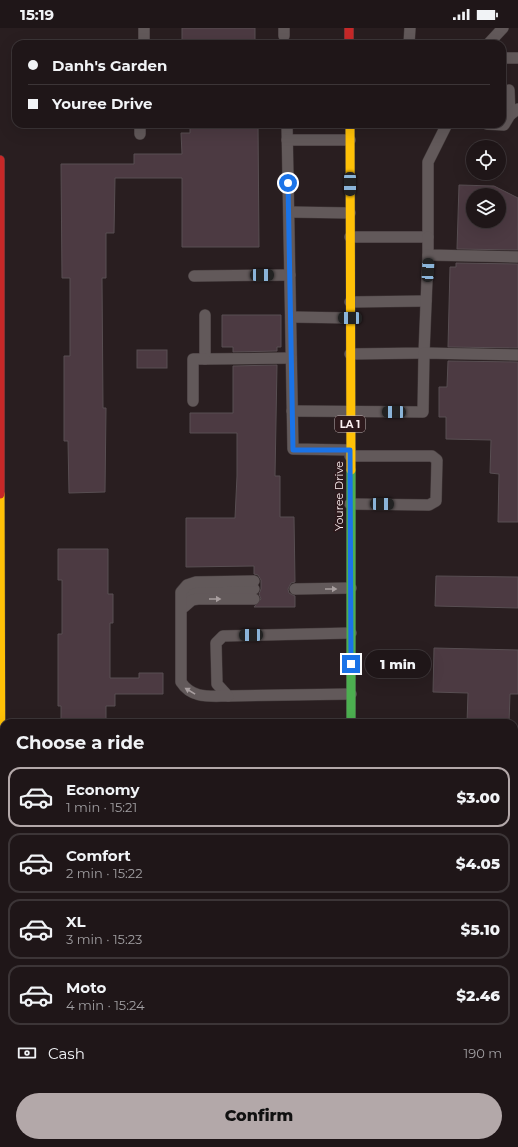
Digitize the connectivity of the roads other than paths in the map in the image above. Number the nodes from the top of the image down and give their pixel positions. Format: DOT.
graph roads {
  1 [pos="144,28"];
  2 [pos="349,28"];
  3 [pos="410,28"];
  4 [pos="503,28"];
  5 [pos="144,40"];
  6 [pos="349,40"];
  7 [pos="409,40"];
  8 [pos="492,40"];
  9 [pos="506,93"];
  10 [pos="506,104"];
  11 [pos="516,113"];
  12 [pos="506,123"];
  13 [pos="287,128"];
  14 [pos="350,128"];
  15 [pos="445,128"];
  16 [pos="287,140"];
  17 [pos="350,140"];
  18 [pos="0,160"];
  19 [pos="288,212"];
  20 [pos="350,212"];
  21 [pos="350,237"];
  22 [pos="428,237"];
  23 [pos="428,255"];
  24 [pos="518,257"];
  25 [pos="0,274"];
  26 [pos="290,275"];
  27 [pos="194,276"];
  28 [pos="426,301"];
  29 [pos="350,302"];
  30 [pos="205,316"];
  31 [pos="291,317"];
  32 [pos="350,318"];
  33 [pos="424,353"];
  34 [pos="350,354"];
  35 [pos="518,355"];
  36 [pos="291,358"];
  37 [pos="205,359"];
  38 [pos="193,401"];
  39 [pos="292,411"];
  40 [pos="350,411"];
  41 [pos="350,453"];
  42 [pos="350,504"];
  43 [pos="351,588"];
  44 [pos="312,589"];
  45 [pos="181,610"];
  46 [pos="351,633"];
  47 [pos="351,694"];
  48 [pos="228,696"];
  49 [pos="351,719"];
  50 [pos="0,956"];
  1 -- 5 [label="lane"];
  2 -- 6 [label="street"];
  3 -- 7 [label="lane"];
  4 -- 8 [label="lane"];
  9 -- 11 [label="lane"];
  10 -- 11 [label="lane"];
  11 -- 12 [label="lane"];
  13 -- 16 [label="lane"];
  14 -- 17 [label="street, Youree Drive / LA 1"];
  15 -- 22 [label="lane"];
  16 -- 17 [label="lane"];
  16 -- 19 [label="lane"];
  17 -- 20 [label="street, Youree Drive / LA 1"];
  18 -- 25 [label="street"];
  19 -- 20 [label="lane"];
  19 -- 26 [label="lane"];
  20 -- 21 [label="street, Youree Drive / LA 1"];
  21 -- 22 [label="lane"];
  21 -- 29 [label="street, Youree Drive / LA 1"];
  22 -- 23 [label="lane"];
  23 -- 24 [label="lane"];
  23 -- 28 [label="lane"];
  25 -- 50 [label="street"];
  26 -- 27 [label="lane"];
  26 -- 31 [label="lane"];
  28 -- 29 [label="lane"];
  28 -- 33 [label="lane"];
  29 -- 32 [label="street, Youree Drive / LA 1"];
  30 -- 37 [label="lane"];
  31 -- 32 [label="lane"];
  31 -- 36 [label="lane"];
  32 -- 34 [label="street, Youree Drive / LA 1"];
  33 -- 34 [label="lane"];
  33 -- 35 [label="lane"];
  33 -- 40 [label="lane"];
  34 -- 40 [label="street, Youree Drive / LA 1"];
  36 -- 37 [label="lane"];
  36 -- 39 [label="lane"];
  37 -- 38 [label="lane"];
  39 -- 40 [label="lane"];
  39 -- 41 [label="lane"];
  40 -- 41 [label="street, Youree Drive / LA 1"];
  41 -- 42 [label="street, Youree Drive / LA 1"];
  41 -- 42 [label="lane"];
  42 -- 43 [label="street, Youree Drive / LA 1"];
  44 -- 43 [label="lane, one-way"];
  43 -- 46 [label="street, Youree Drive / LA 1"];
  44 -- 44 [label="lane"];
  45 -- 45 [label="lane, one-way"];
  48 -- 45 [label="lane, one-way"];
  46 -- 47 [label="street, Youree Drive / LA 1"];
  46 -- 48 [label="lane"];
  47 -- 48 [label="lane"];
  47 -- 49 [label="street, Youree Drive / LA 1"];
}
